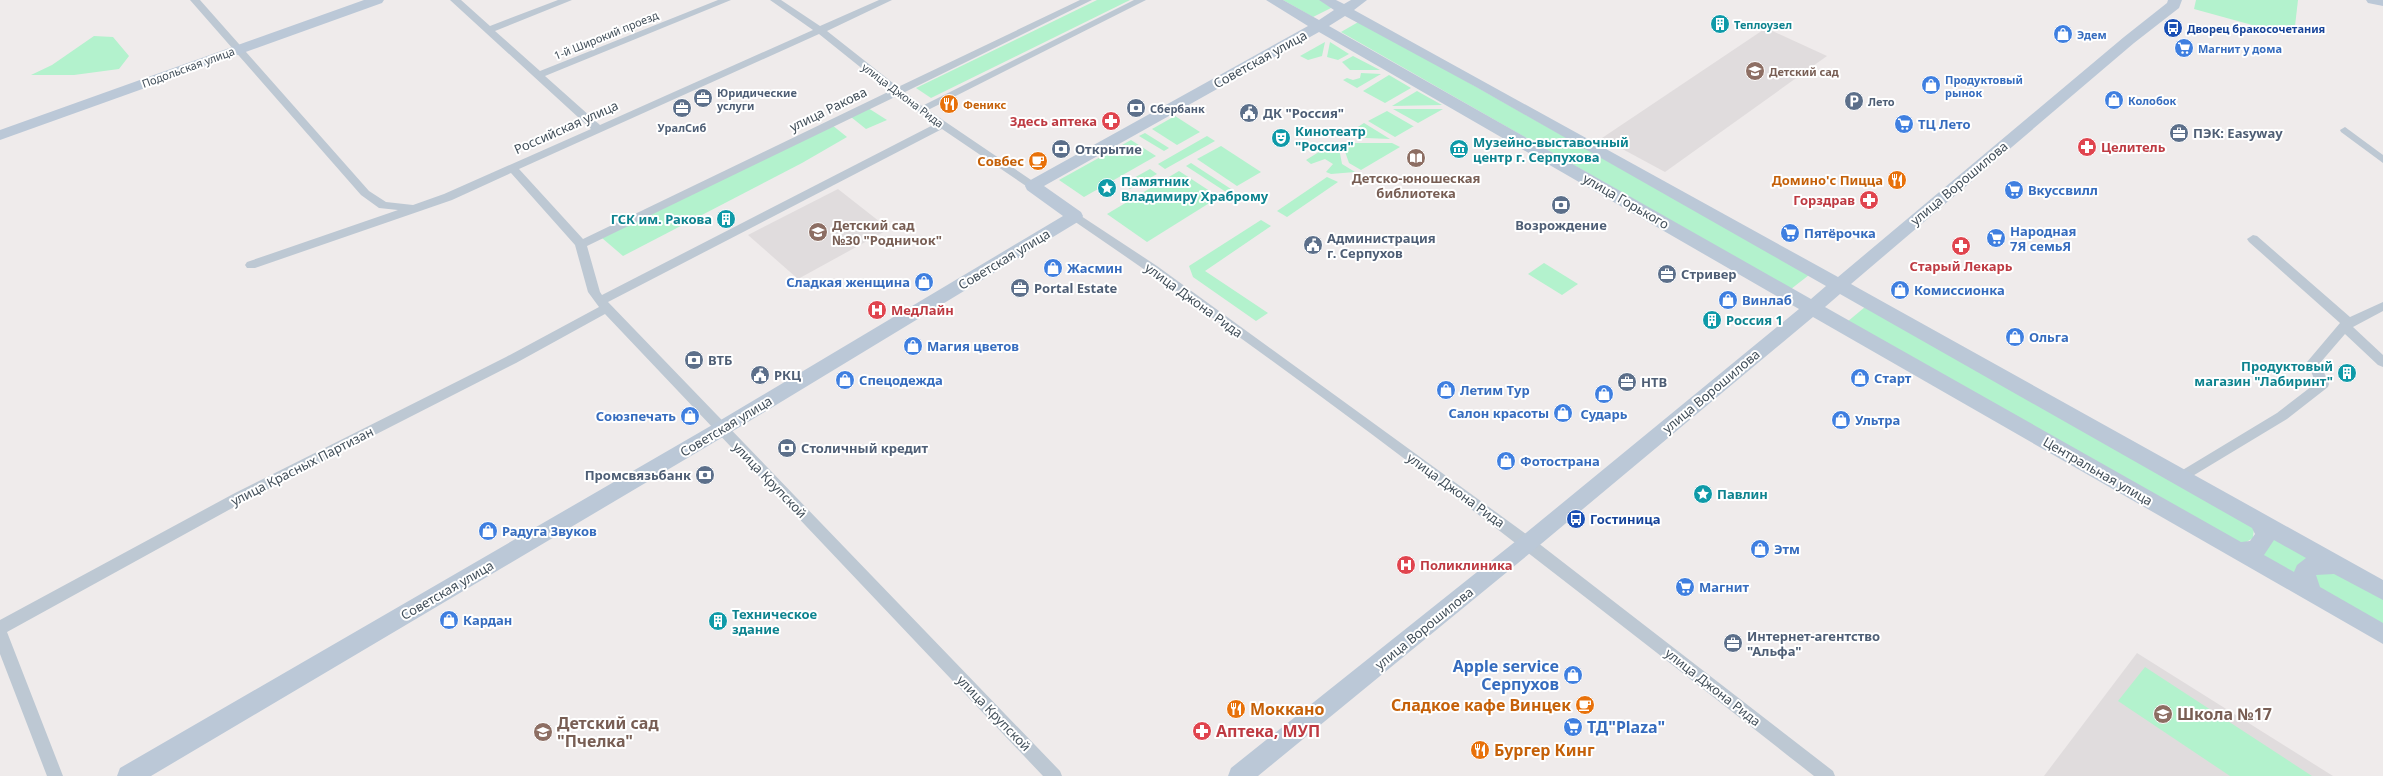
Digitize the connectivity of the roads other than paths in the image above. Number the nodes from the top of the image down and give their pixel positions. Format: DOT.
graph roads {
  1 [pos="195,0"];
  2 [pos="377,0"];
  3 [pos="455,0"];
  4 [pos="568,0"];
  5 [pos="726,0"];
  6 [pos="775,0"];
  7 [pos="887,0"];
  8 [pos="1087,0"];
  9 [pos="1141,0"];
  10 [pos="1273,0"];
  11 [pos="1326,0"];
  12 [pos="1360,0"];
  13 [pos="2175,0"];
  14 [pos="2373,0"];
  15 [pos="2383,2"];
  16 [pos="1345,10"];
  17 [pos="1319,26"];
  18 [pos="488,30"];
  19 [pos="821,31"];
  20 [pos="238,50"];
  21 [pos="539,75"];
  22 [pos="897,91"];
  23 [pos="921,110"];
  24 [pos="942,125"];
  25 [pos="597,128"];
  26 [pos="2345,130"];
  27 [pos="0,135"];
  28 [pos="2383,160"];
  29 [pos="511,168"];
  30 [pos="1033,186"];
  31 [pos="426,206"];
  32 [pos="1075,216"];
  33 [pos="2253,239"];
  34 [pos="581,244"];
  35 [pos="251,265"];
  36 [pos="1838,286"];
  37 [pos="604,304"];
  38 [pos="2383,306"];
  39 [pos="1813,307"];
  40 [pos="2347,325"];
  41 [pos="2383,362"];
  42 [pos="721,429"];
  43 [pos="2180,478"];
  44 [pos="2260,522"];
  45 [pos="1528,543"];
  46 [pos="2238,551"];
  47 [pos="2336,565"];
  48 [pos="2383,591"];
  49 [pos="2312,592"];
  50 [pos="0,628"];
  51 [pos="0,634"];
  52 [pos="2383,634"];
  53 [pos="54,776"];
  54 [pos="129,776"];
  55 [pos="1054,776"];
  56 [pos="1240,776"];
  57 [pos="1827,776"];
  1 -- 20 [label="street"];
  2 -- 20 [label="street, Подольская улица"];
  3 -- 18 [label="street"];
  4 -- 18 [label="street"];
  5 -- 21 [label="street, 1-й Широкий проезд"];
  6 -- 19 [label="street, улица Джона Рида"];
  7 -- 19 [label="street, Российская улица"];
  8 -- 22 [label="street, улица Ракова"];
  9 -- 23 [label="street"];
  10 -- 17 [label="street, улица Горького"];
  11 -- 16 [label="street"];
  12 -- 16 [label="street, Советская улица"];
  13 -- 36 [label="street, улица Ворошилова"];
  14 -- 15 [label="street"];
  16 -- 17 [label="street, Советская улица"];
  16 -- 36 [label="street"];
  17 -- 30 [label="street, Советская улица"];
  17 -- 39 [label="street, улица Горького"];
  18 -- 21 [label="street"];
  19 -- 22 [label="street, улица Джона Рида"];
  19 -- 25 [label="street, Российская улица"];
  20 -- 27 [label="street, Подольская улица"];
  20 -- 31 [label="street"];
  21 -- 25 [label="street"];
  22 -- 23 [label="street, улица Джона Рида"];
  22 -- 34 [label="street, улица Ракова"];
  23 -- 24 [label="street, улица Джона Рида"];
  24 -- 30 [label="street, улица Джона Рида"];
  24 -- 37 [label="street"];
  25 -- 29 [label="street, Российская улица"];
  26 -- 28 [label="street"];
  29 -- 31 [label="street, Российская улица"];
  29 -- 34 [label="street, улица Крупской"];
  30 -- 32 [label="street"];
  31 -- 35 [label="street, Российская улица"];
  32 -- 42 [label="street, Советская улица"];
  32 -- 45 [label="street, улица Джона Рида"];
  33 -- 40 [label="street"];
  34 -- 37 [label="street, улица Крупской"];
  36 -- 39 [label="street, улица Ворошилова"];
  36 -- 43 [label="street"];
  37 -- 42 [label="street, улица Крупской"];
  37 -- 50 [label="street, улица Красных Партизан"];
  38 -- 40 [label="street"];
  39 -- 45 [label="street, улица Ворошилова"];
  39 -- 46 [label="street, Центральная улица"];
  40 -- 41 [label="street"];
  40 -- 43 [label="street"];
  42 -- 54 [label="street, Советская улица"];
  42 -- 55 [label="street, улица Крупской"];
  43 -- 44 [label="street"];
  44 -- 46 [label="street"];
  44 -- 47 [label="street"];
  45 -- 56 [label="street, улица Ворошилова"];
  45 -- 57 [label="street, улица Джона Рида"];
  46 -- 49 [label="street, Центральная улица"];
  47 -- 48 [label="street"];
  47 -- 49 [label="street"];
  49 -- 52 [label="street, Центральная улица"];
  51 -- 53 [label="street"];
}
